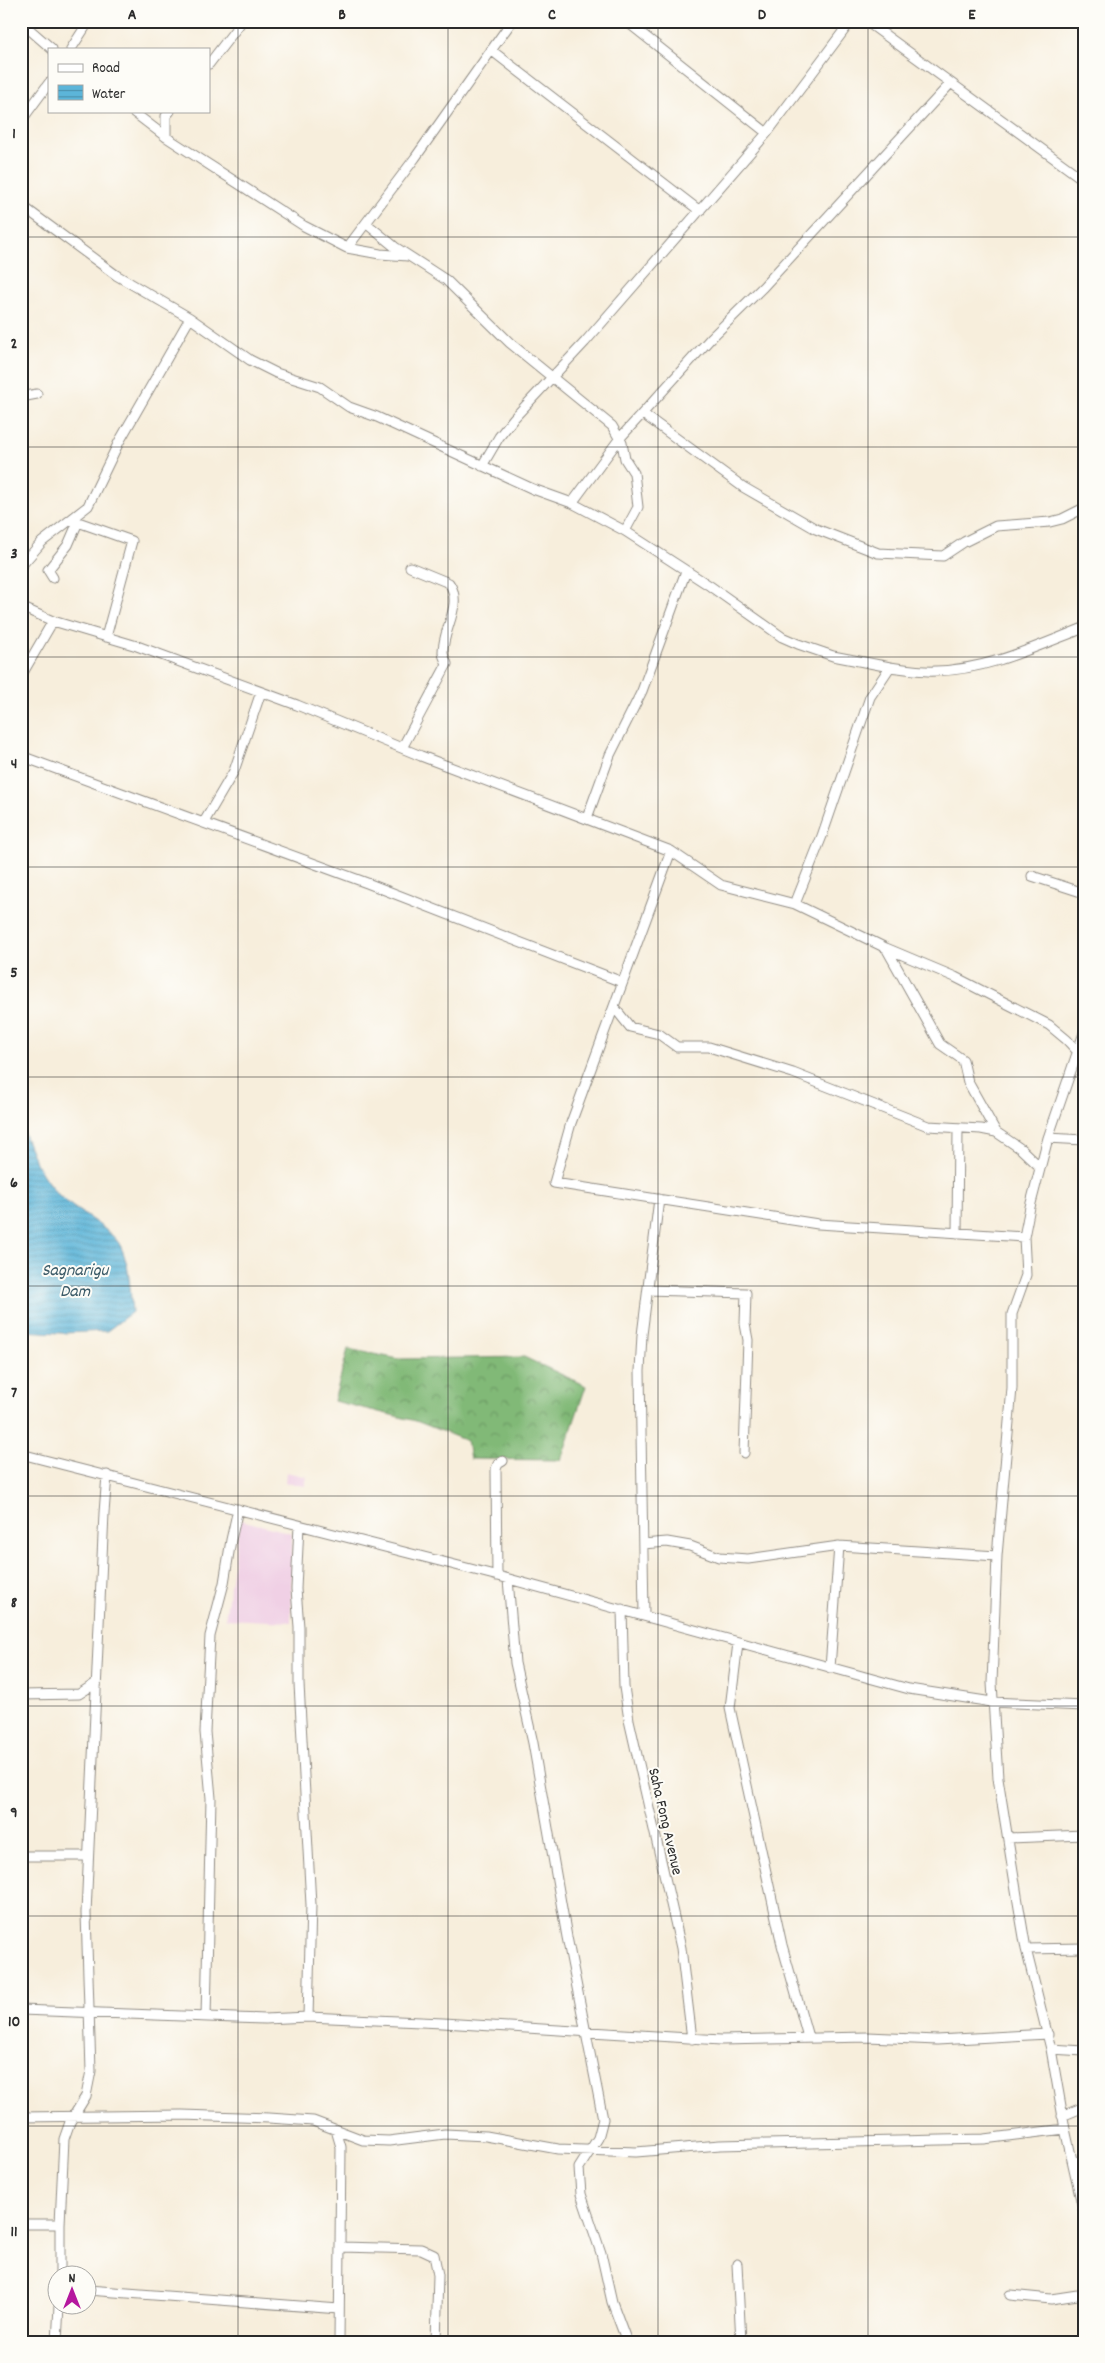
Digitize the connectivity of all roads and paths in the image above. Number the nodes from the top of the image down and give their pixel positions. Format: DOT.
graph roads {
  1 [pos="89,21"];
  2 [pos="242,21"];
  3 [pos="512,21"];
  4 [pos="626,21"];
  5 [pos="851,21"];
  6 [pos="866,21"];
  7 [pos="1075,21"];
  8 [pos="21,22"];
  9 [pos="1084,27"];
  10 [pos="51,48"];
  11 [pos="73,48"];
  12 [pos="491,50"];
  13 [pos="210,63"];
  14 [pos="48,84"];
  15 [pos="950,84"];
  16 [pos="133,112"];
  17 [pos="168,114"];
  18 [pos="21,121"];
  19 [pos="148,122"];
  20 [pos="768,133"];
  21 [pos="166,137"];
  22 [pos="1084,180"];
  23 [pos="21,204"];
  24 [pos="700,211"];
  25 [pos="367,224"];
  26 [pos="347,248"];
  27 [pos="409,256"];
  28 [pos="190,318"];
  29 [pos="552,377"];
  30 [pos="37,394"];
  31 [pos="21,397"];
  32 [pos="643,414"];
  33 [pos="620,438"];
  34 [pos="482,466"];
  35 [pos="572,503"];
  36 [pos="1084,508"];
  37 [pos="626,531"];
  38 [pos="21,566"];
  39 [pos="410,567"];
  40 [pos="686,571"];
  41 [pos="53,578"];
  42 [pos="21,607"];
  43 [pos="53,621"];
  44 [pos="1084,628"];
  45 [pos="106,637"];
  46 [pos="890,667"];
  47 [pos="21,676"];
  48 [pos="261,692"];
  49 [pos="402,748"];
  50 [pos="21,756"];
  51 [pos="588,818"];
  52 [pos="204,822"];
  53 [pos="671,851"];
  54 [pos="1032,876"];
  55 [pos="1084,893"];
  56 [pos="795,904"];
  57 [pos="886,948"];
  58 [pos="622,982"];
  59 [pos="614,1007"];
  60 [pos="1084,1033"];
  61 [pos="1081,1054"];
  62 [pos="958,1128"];
  63 [pos="996,1132"];
  64 [pos="1048,1138"];
  65 [pos="1084,1140"];
  66 [pos="1040,1167"];
  67 [pos="659,1198"];
  68 [pos="956,1233"];
  69 [pos="1024,1237"];
  70 [pos="648,1290"];
  71 [pos="21,1454"];
  72 [pos="744,1454"];
  73 [pos="503,1461"];
  74 [pos="107,1475"];
  75 [pos="238,1510"];
  76 [pos="299,1525"];
  77 [pos="644,1544"];
  78 [pos="840,1546"];
  79 [pos="998,1556"];
  80 [pos="497,1576"];
  81 [pos="508,1579"];
  82 [pos="622,1609"];
  83 [pos="644,1615"];
  84 [pos="738,1643"];
  85 [pos="830,1668"];
  86 [pos="96,1683"];
  87 [pos="21,1694"];
  88 [pos="992,1702"];
  89 [pos="1084,1706"];
  90 [pos="1084,1835"];
  91 [pos="1008,1838"];
  92 [pos="21,1856"];
  93 [pos="88,1856"];
  94 [pos="1026,1948"];
  95 [pos="1084,1948"];
  96 [pos="21,2010"];
  97 [pos="89,2011"];
  98 [pos="206,2017"];
  99 [pos="308,2017"];
  100 [pos="585,2033"];
  101 [pos="1048,2034"];
  102 [pos="808,2038"];
  103 [pos="692,2039"];
  104 [pos="1051,2049"];
  105 [pos="1084,2051"];
  106 [pos="1084,2107"];
  107 [pos="74,2116"];
  108 [pos="1062,2116"];
  109 [pos="21,2117"];
  110 [pos="1064,2129"];
  111 [pos="336,2130"];
  112 [pos="590,2150"];
  113 [pos="1072,2160"];
  114 [pos="1084,2165"];
  115 [pos="1084,2213"];
  116 [pos="21,2224"];
  117 [pos="60,2224"];
  118 [pos="341,2247"];
  119 [pos="737,2264"];
  120 [pos="60,2266"];
  121 [pos="98,2291"];
  122 [pos="1084,2294"];
  123 [pos="1010,2295"];
  124 [pos="339,2308"];
  125 [pos="58,2316"];
  126 [pos="57,2342"];
  127 [pos="339,2342"];
  128 [pos="436,2342"];
  129 [pos="627,2342"];
  130 [pos="741,2342"];
  1 -- 11 [label="street"];
  2 -- 13 [label="street"];
  3 -- 12 [label="street"];
  4 -- 20 [label="street"];
  5 -- 20 [label="street"];
  6 -- 15 [label="street"];
  7 -- 9 [label="street"];
  8 -- 10 [label="street"];
  12 -- 24 [label="street"];
  12 -- 25 [label="street"];
  14 -- 18 [label="street"];
  15 -- 22 [label="street"];
  15 -- 32 [label="street"];
  16 -- 19 [label="street"];
  17 -- 19 [label="street"];
  17 -- 21 [label="street"];
  19 -- 21 [label="street"];
  20 -- 24 [label="street"];
  21 -- 26 [label="street"];
  23 -- 28 [label="street"];
  24 -- 29 [label="street"];
  25 -- 26 [label="street"];
  25 -- 27 [label="street"];
  26 -- 27 [label="street"];
  27 -- 29 [label="street"];
  28 -- 34 [label="street"];
  28 -- 38 [label="street"];
  29 -- 33 [label="street"];
  29 -- 34 [label="street"];
  30 -- 31 [label="street"];
  32 -- 33 [label="street"];
  32 -- 36 [label="street"];
  33 -- 35 [label="street"];
  33 -- 37 [label="street"];
  34 -- 35 [label="street"];
  35 -- 37 [label="street"];
  37 -- 40 [label="street"];
  39 -- 49 [label="street"];
  40 -- 46 [label="street"];
  40 -- 51 [label="street"];
  41 -- 45 [label="street"];
  42 -- 43 [label="street"];
  43 -- 45 [label="street"];
  43 -- 47 [label="street"];
  44 -- 46 [label="street"];
  45 -- 48 [label="street"];
  46 -- 56 [label="street"];
  48 -- 49 [label="street"];
  48 -- 52 [label="street"];
  49 -- 51 [label="street"];
  50 -- 52 [label="street"];
  51 -- 53 [label="street"];
  52 -- 58 [label="street"];
  53 -- 56 [label="street"];
  53 -- 58 [label="street"];
  54 -- 55 [label="street"];
  56 -- 57 [label="street"];
  57 -- 61 [label="street"];
  57 -- 63 [label="street"];
  58 -- 59 [label="street"];
  59 -- 62 [label="street"];
  59 -- 67 [label="street"];
  60 -- 61 [label="street"];
  61 -- 64 [label="street"];
  62 -- 63 [label="street"];
  62 -- 68 [label="street"];
  63 -- 66 [label="street"];
  64 -- 65 [label="street"];
  64 -- 66 [label="street"];
  66 -- 69 [label="street"];
  67 -- 68 [label="street"];
  67 -- 70 [label="street"];
  68 -- 69 [label="street"];
  69 -- 79 [label="street"];
  70 -- 72 [label="street"];
  70 -- 77 [label="street"];
  71 -- 74 [label="street"];
  73 -- 80 [label="street"];
  74 -- 75 [label="street"];
  74 -- 86 [label="street"];
  75 -- 76 [label="street"];
  75 -- 98 [label="street"];
  76 -- 80 [label="street"];
  76 -- 99 [label="street"];
  77 -- 78 [label="street"];
  77 -- 83 [label="street"];
  78 -- 79 [label="street"];
  78 -- 85 [label="street"];
  79 -- 88 [label="street"];
  80 -- 81 [label="street"];
  81 -- 82 [label="street"];
  81 -- 100 [label="street"];
  82 -- 83 [label="street"];
  82 -- 103 [label="street, Saha Fong Avenue"];
  83 -- 84 [label="street"];
  84 -- 85 [label="street"];
  84 -- 102 [label="street"];
  85 -- 88 [label="street"];
  86 -- 87 [label="street"];
  86 -- 93 [label="street"];
  88 -- 89 [label="street"];
  88 -- 91 [label="street"];
  90 -- 91 [label="street"];
  91 -- 94 [label="street"];
  92 -- 93 [label="street"];
  93 -- 97 [label="street"];
  94 -- 95 [label="street"];
  94 -- 101 [label="street"];
  96 -- 97 [label="street"];
  97 -- 98 [label="street"];
  97 -- 107 [label="street"];
  98 -- 99 [label="street"];
  99 -- 100 [label="street"];
  100 -- 103 [label="street"];
  100 -- 112 [label="street"];
  101 -- 102 [label="street"];
  101 -- 104 [label="street"];
  102 -- 103 [label="street"];
  104 -- 105 [label="street"];
  104 -- 108 [label="street"];
  106 -- 108 [label="street"];
  107 -- 109 [label="street"];
  107 -- 111 [label="street"];
  107 -- 117 [label="street"];
  108 -- 110 [label="street"];
  110 -- 112 [label="street"];
  110 -- 113 [label="street"];
  111 -- 112 [label="street"];
  111 -- 118 [label="street"];
  112 -- 129 [label="street"];
  113 -- 114 [label="street"];
  113 -- 115 [label="street"];
  116 -- 117 [label="street"];
  117 -- 120 [label="street"];
  118 -- 124 [label="street"];
  118 -- 128 [label="street"];
  119 -- 130 [label="street"];
  121 -- 124 [label="street"];
  122 -- 123 [label="street"];
  124 -- 127 [label="street"];
  125 -- 126 [label="street"];
}
